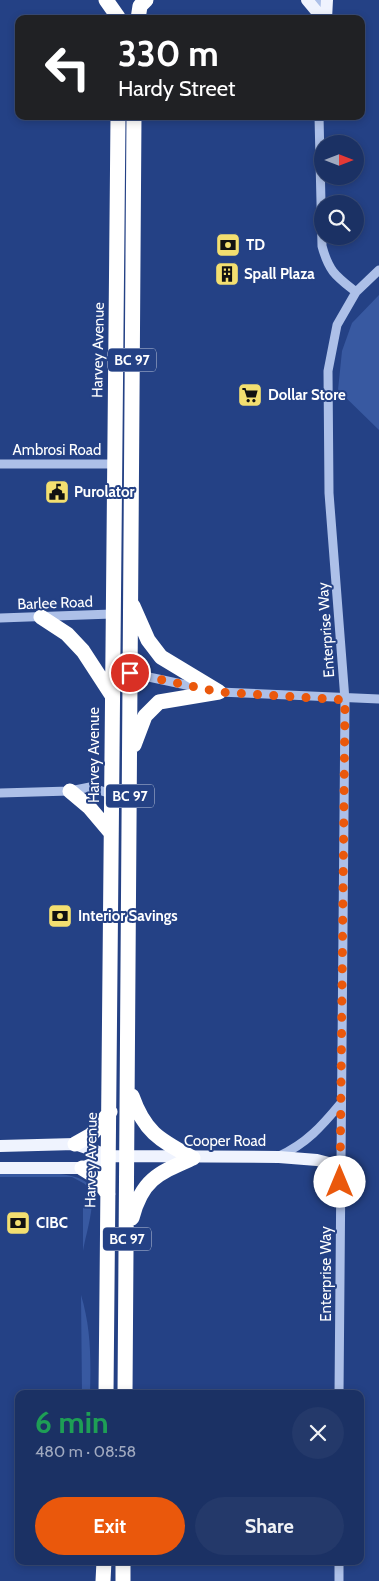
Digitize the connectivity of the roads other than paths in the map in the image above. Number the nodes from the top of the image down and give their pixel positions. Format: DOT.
graph roads {
  1 [pos="106,0"];
  2 [pos="118,0"];
  3 [pos="136,0"];
  4 [pos="146,0"];
  5 [pos="306,0"];
  6 [pos="327,0"];
  7 [pos="320,12"];
  8 [pos="116,15"];
  9 [pos="118,15"];
  10 [pos="137,15"];
  11 [pos="138,15"];
  12 [pos="118,120"];
  13 [pos="134,120"];
  14 [pos="319,120"];
  15 [pos="379,270"];
  16 [pos="356,292"];
  17 [pos="0,464"];
  18 [pos="114,464"];
  19 [pos="132,500"];
  20 [pos="132,603"];
  21 [pos="112,614"];
  22 [pos="40,617"];
  23 [pos="0,618"];
  24 [pos="112,635"];
  25 [pos="130,673"];
  26 [pos="219,692"];
  27 [pos="111,695"];
  28 [pos="379,699"];
  29 [pos="345,700"];
  30 [pos="130,753"];
  31 [pos="70,790"];
  32 [pos="0,793"];
  33 [pos="111,794"];
  34 [pos="111,833"];
  35 [pos="129,839"];
  36 [pos="128,1085"];
  37 [pos="341,1103"];
  38 [pos="110,1112"];
  39 [pos="75,1144"];
  40 [pos="0,1146"];
  41 [pos="110,1156"];
  42 [pos="128,1157"];
  43 [pos="278,1157"];
  44 [pos="193,1158"];
  45 [pos="340,1166"];
  46 [pos="0,1168"];
  47 [pos="82,1168"];
  48 [pos="108,1194"];
  49 [pos="127,1241"];
  50 [pos="106,1390"];
  51 [pos="125,1390"];
  52 [pos="339,1390"];
  53 [pos="104,1565"];
  54 [pos="123,1565"];
  55 [pos="339,1565"];
  56 [pos="103,1581"];
  57 [pos="123,1581"];
  58 [pos="339,1581"];
  1 -- 8 [label="highway"];
  2 -- 9 [label="highway"];
  3 -- 10 [label="highway"];
  4 -- 11 [label="highway"];
  5 -- 7 [label="main road"];
  6 -- 7 [label="main road"];
  12 -- 18 [label="highway, Harvey Avenue / BC 97"];
  13 -- 19 [label="highway, BC 97"];
  14 -- 16 [label="street"];
  15 -- 16 [label="street, Enterprise Way"];
  16 -- 29 [label="street, Enterprise Way"];
  17 -- 18 [label="street, Ambrosi Road"];
  18 -- 19 [label="highway"];
  18 -- 21 [label="highway, Harvey Avenue / BC 97"];
  19 -- 20 [label="highway, BC 97"];
  20 -- 25 [label="highway, BC 97"];
  20 -- 26 [label="highway"];
  21 -- 22 [label="street, Barlee Road"];
  21 -- 24 [label="highway, Harvey Avenue / BC 97"];
  22 -- 23 [label="street, Barlee Road"];
  22 -- 27 [label="highway"];
  24 -- 25 [label="highway"];
  24 -- 27 [label="highway, Harvey Avenue / BC 97"];
  25 -- 26 [label="street"];
  25 -- 30 [label="highway, BC 97"];
  26 -- 29 [label="street"];
  26 -- 30 [label="highway"];
  27 -- 33 [label="highway, Harvey Avenue / BC 97"];
  28 -- 29 [label="street"];
  29 -- 37 [label="street, Enterprise Way"];
  30 -- 35 [label="highway, BC 97"];
  31 -- 32 [label="street"];
  31 -- 33 [label="street"];
  31 -- 34 [label="highway"];
  33 -- 34 [label="highway, Harvey Avenue / BC 97"];
  33 -- 35 [label="highway"];
  34 -- 38 [label="highway, Harvey Avenue / BC 97"];
  35 -- 36 [label="highway, BC 97"];
  36 -- 42 [label="highway, BC 97"];
  36 -- 44 [label="highway"];
  37 -- 43 [label="street"];
  37 -- 45 [label="street, Enterprise Way"];
  38 -- 39 [label="highway"];
  38 -- 41 [label="highway, Harvey Avenue / BC 97"];
  39 -- 40 [label="main road, Cooper Road"];
  39 -- 41 [label="main road, Cooper Road"];
  41 -- 42 [label="main road, Cooper Road"];
  41 -- 47 [label="main road, Cooper Road"];
  41 -- 48 [label="highway, Harvey Avenue / BC 97"];
  42 -- 44 [label="main road, Cooper Road"];
  42 -- 49 [label="highway, BC 97"];
  43 -- 44 [label="main road, Cooper Road"];
  43 -- 45 [label="main road, Cooper Road"];
  44 -- 49 [label="highway"];
  45 -- 52 [label="street, Enterprise Way"];
  46 -- 47 [label="main road, Cooper Road"];
  47 -- 48 [label="highway"];
  48 -- 50 [label="highway, Harvey Avenue / BC 97"];
  49 -- 51 [label="highway, BC 97"];
  53 -- 56 [label="highway"];
  54 -- 57 [label="highway"];
  55 -- 58 [label="street"];
}
